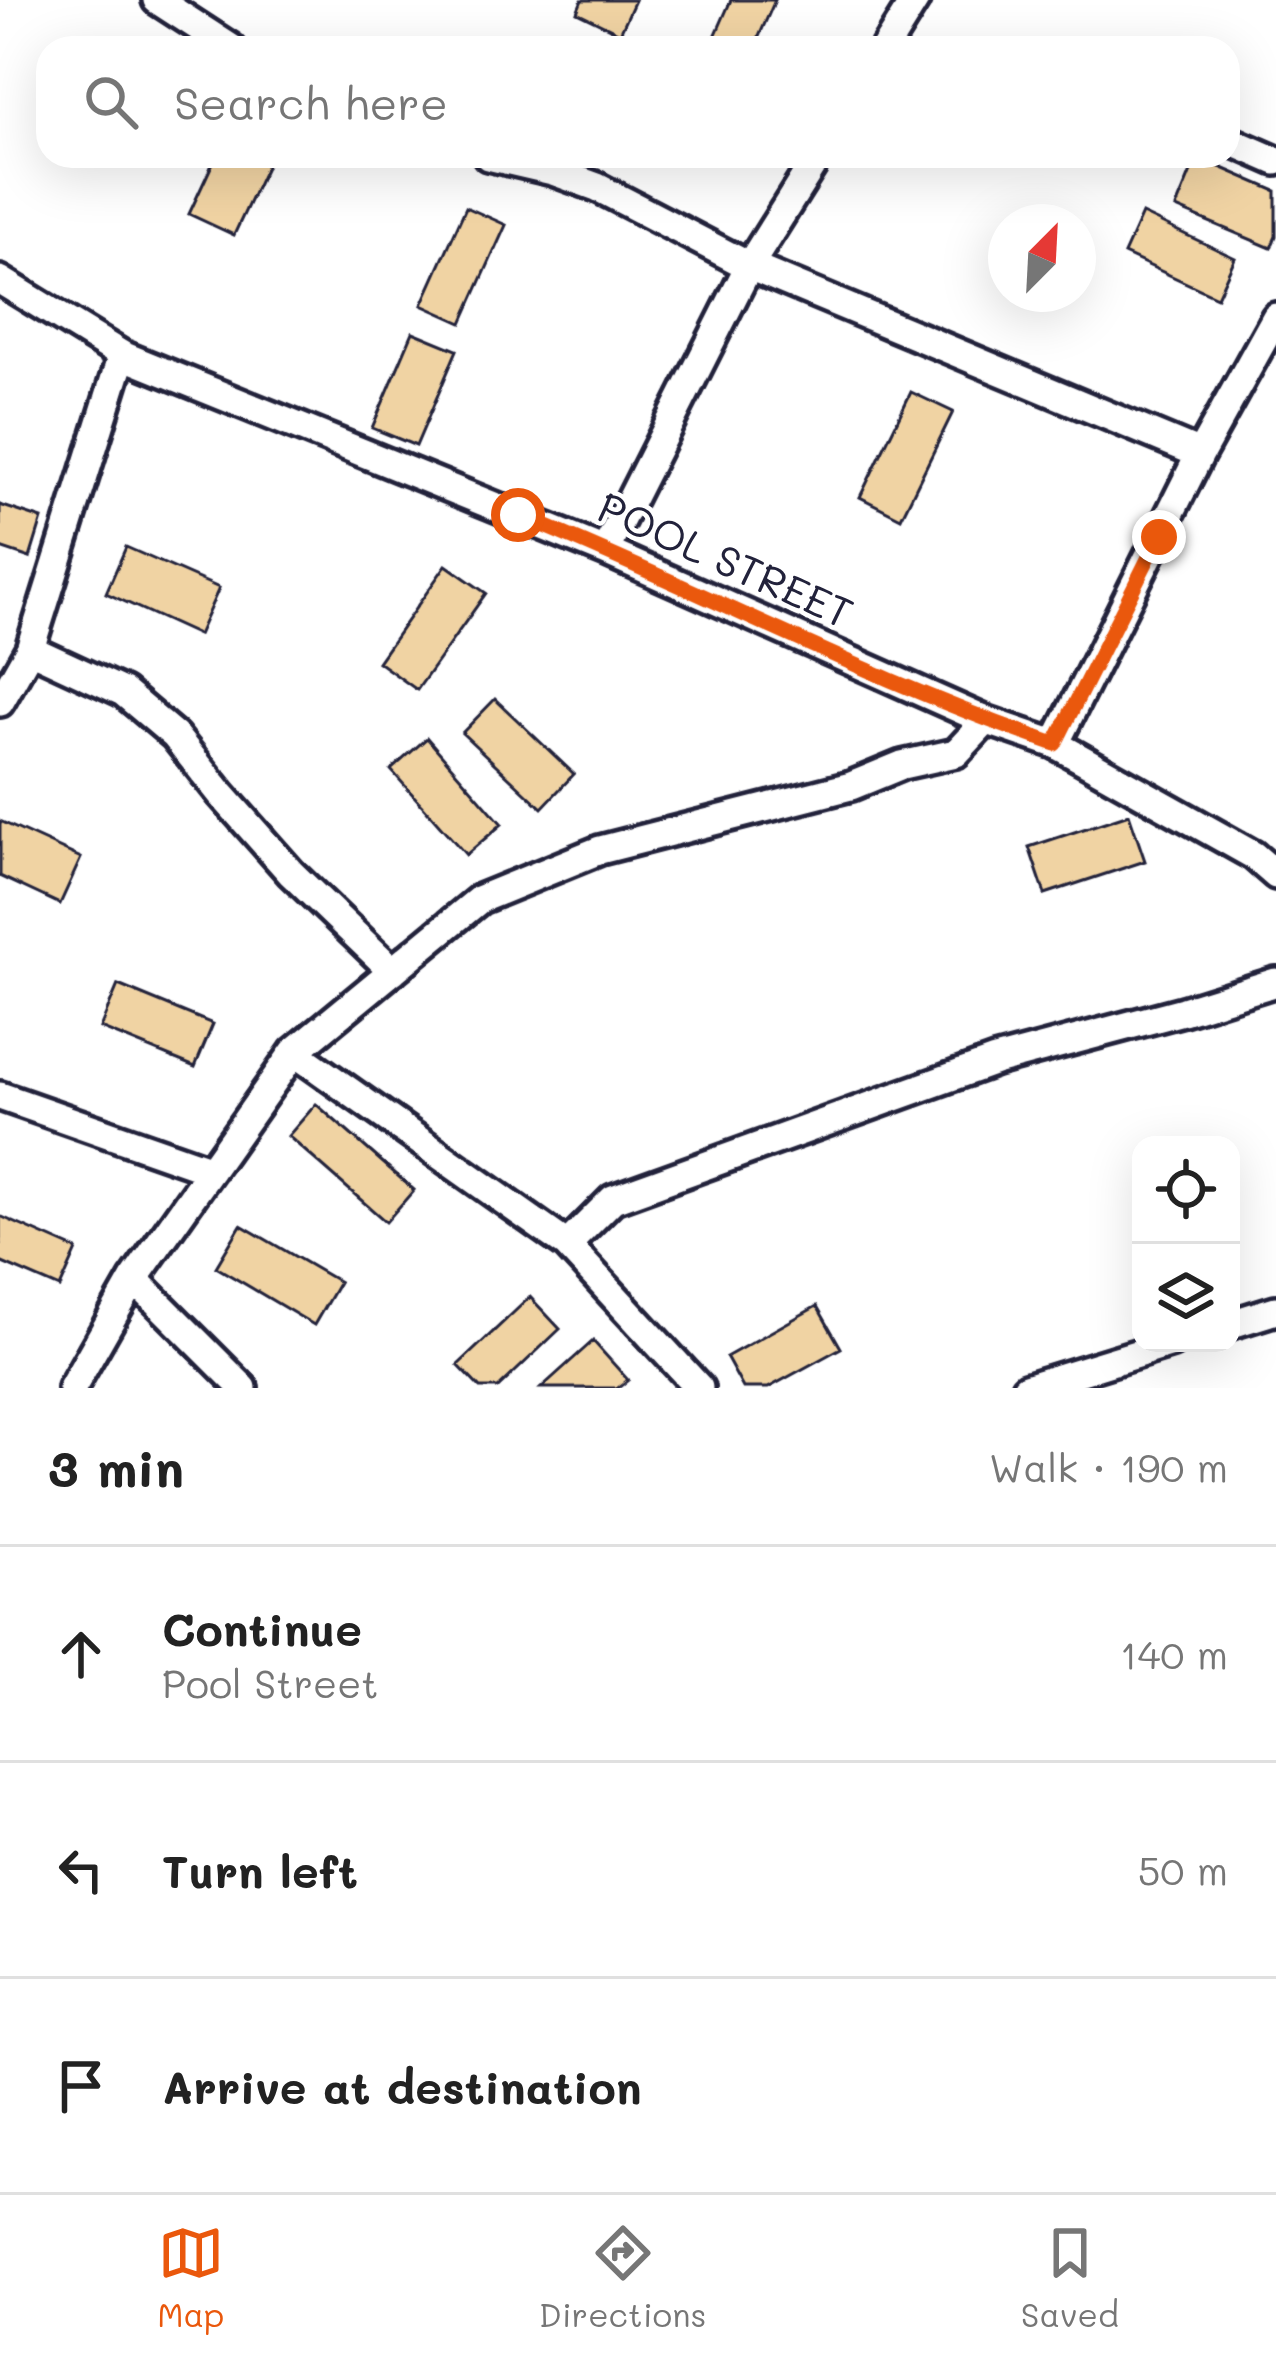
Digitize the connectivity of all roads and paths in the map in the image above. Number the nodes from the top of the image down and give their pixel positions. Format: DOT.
graph roads {
  1 [pos="157,0"];
  2 [pos="915,0"];
  3 [pos="212,36"];
  4 [pos="892,36"];
  5 [pos="1240,145"];
  6 [pos="1276,161"];
  7 [pos="540,168"];
  8 [pos="810,168"];
  9 [pos="749,266"];
  10 [pos="0,280"];
  11 [pos="1276,317"];
  12 [pos="122,355"];
  13 [pos="1266,362"];
  14 [pos="1201,454"];
  15 [pos="605,551"];
  16 [pos="30,650"];
  17 [pos="0,702"];
  18 [pos="982,719"];
  19 [pos="1055,744"];
  20 [pos="1276,875"];
  21 [pos="393,971"];
  22 [pos="1276,982"];
  23 [pos="294,1052"];
  24 [pos="0,1096"];
  25 [pos="211,1170"];
  26 [pos="567,1245"];
  27 [pos="134,1279"];
  28 [pos="1276,1310"];
  29 [pos="1240,1321"];
  30 [pos="1143,1352"];
  31 [pos="72,1388"];
  32 [pos="243,1388"];
  33 [pos="699,1388"];
  34 [pos="1025,1388"];
  1 -- 3 [label="street"];
  2 -- 4 [label="street"];
  5 -- 6 [label="street"];
  7 -- 9 [label="street"];
  8 -- 9 [label="street"];
  9 -- 14 [label="street"];
  9 -- 15 [label="street"];
  10 -- 12 [label="street, POOL STREET"];
  11 -- 13 [label="street"];
  12 -- 15 [label="street, POOL STREET"];
  12 -- 16 [label="street"];
  13 -- 14 [label="street"];
  14 -- 19 [label="street"];
  15 -- 18 [label="street, POOL STREET"];
  16 -- 17 [label="street"];
  16 -- 21 [label="street"];
  18 -- 19 [label="street, POOL STREET"];
  18 -- 21 [label="street"];
  19 -- 20 [label="street, POOL STREET"];
  21 -- 23 [label="street"];
  22 -- 26 [label="street"];
  23 -- 25 [label="street"];
  23 -- 26 [label="street"];
  24 -- 25 [label="street"];
  25 -- 27 [label="street"];
  26 -- 33 [label="street"];
  27 -- 31 [label="street"];
  27 -- 32 [label="street"];
  28 -- 29 [label="street"];
  30 -- 34 [label="street"];
}
